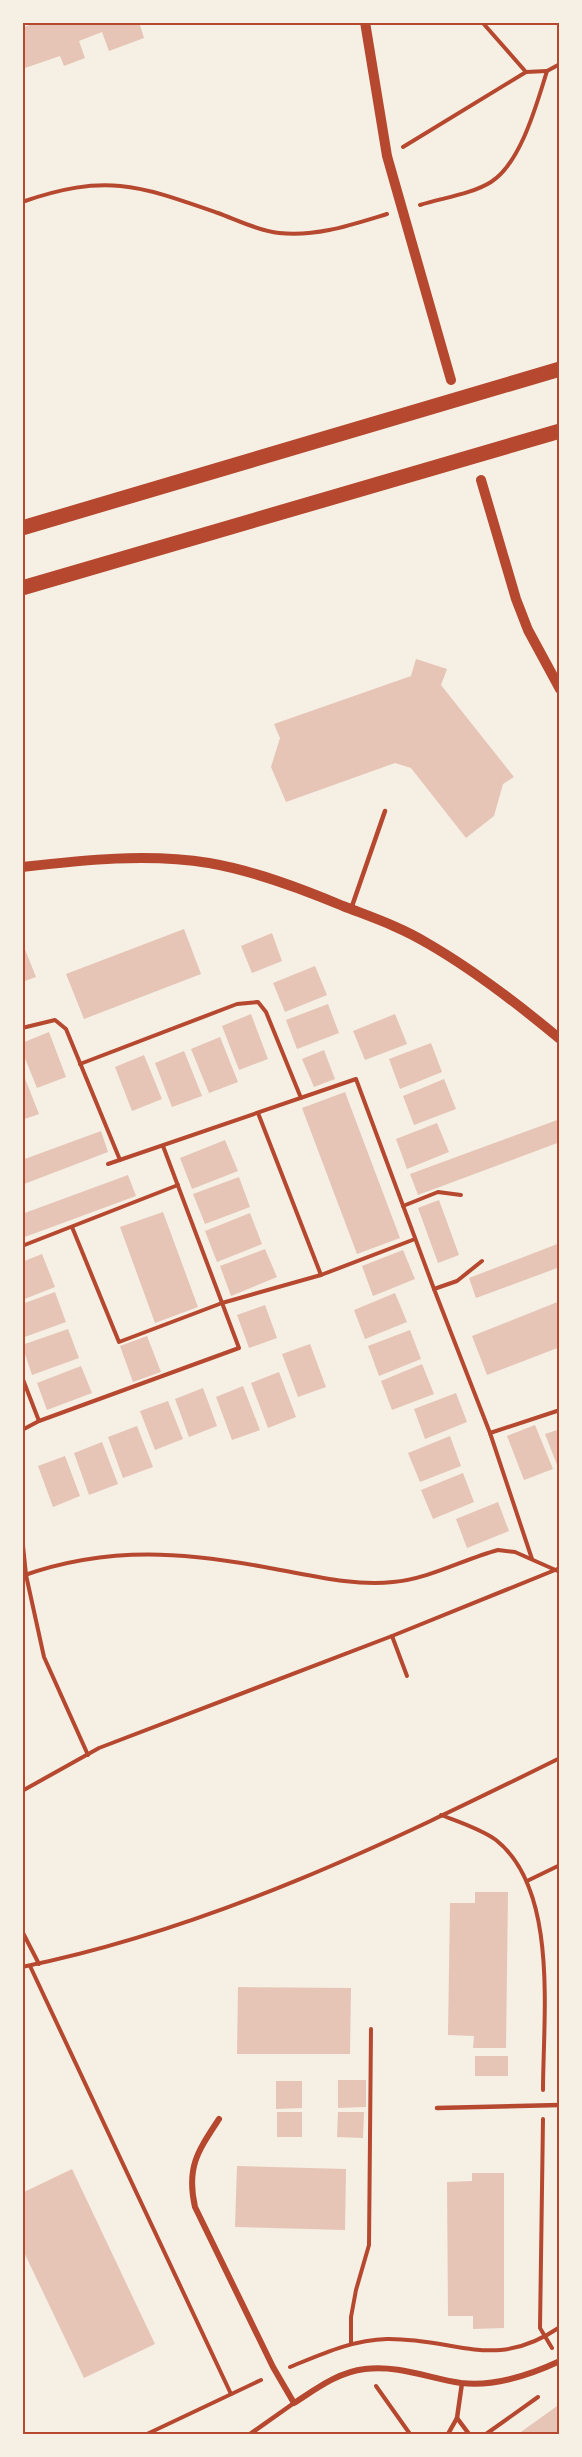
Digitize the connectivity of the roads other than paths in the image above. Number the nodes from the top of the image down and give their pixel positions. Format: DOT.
graph roads {
  1 [pos="365,22"];
  2 [pos="560,369"];
  3 [pos="451,380"];
  4 [pos="560,431"];
  5 [pos="481,480"];
  6 [pos="22,528"];
  7 [pos="22,588"];
  8 [pos="560,689"];
  9 [pos="385,811"];
  10 [pos="22,867"];
  11 [pos="351,909"];
  12 [pos="560,1039"];
  13 [pos="560,2105"];
  14 [pos="437,2108"];
  15 [pos="219,2119"];
  16 [pos="560,2361"];
  17 [pos="462,2383"];
  18 [pos="294,2403"];
  19 [pos="457,2418"];
  20 [pos="250,2434"];
  21 [pos="448,2434"];
  22 [pos="469,2434"];
  1 -- 3 [label="street"];
  2 -- 6 [label="main road"];
  4 -- 7 [label="main road"];
  5 -- 8 [label="street"];
  9 -- 11 [label="lane"];
  10 -- 11 [label="street"];
  11 -- 12 [label="street"];
  13 -- 14 [label="lane"];
  15 -- 18 [label="street"];
  16 -- 17 [label="street"];
  17 -- 18 [label="street"];
  17 -- 19 [label="lane"];
  18 -- 20 [label="lane"];
  19 -- 21 [label="lane"];
  19 -- 22 [label="lane"];
}
